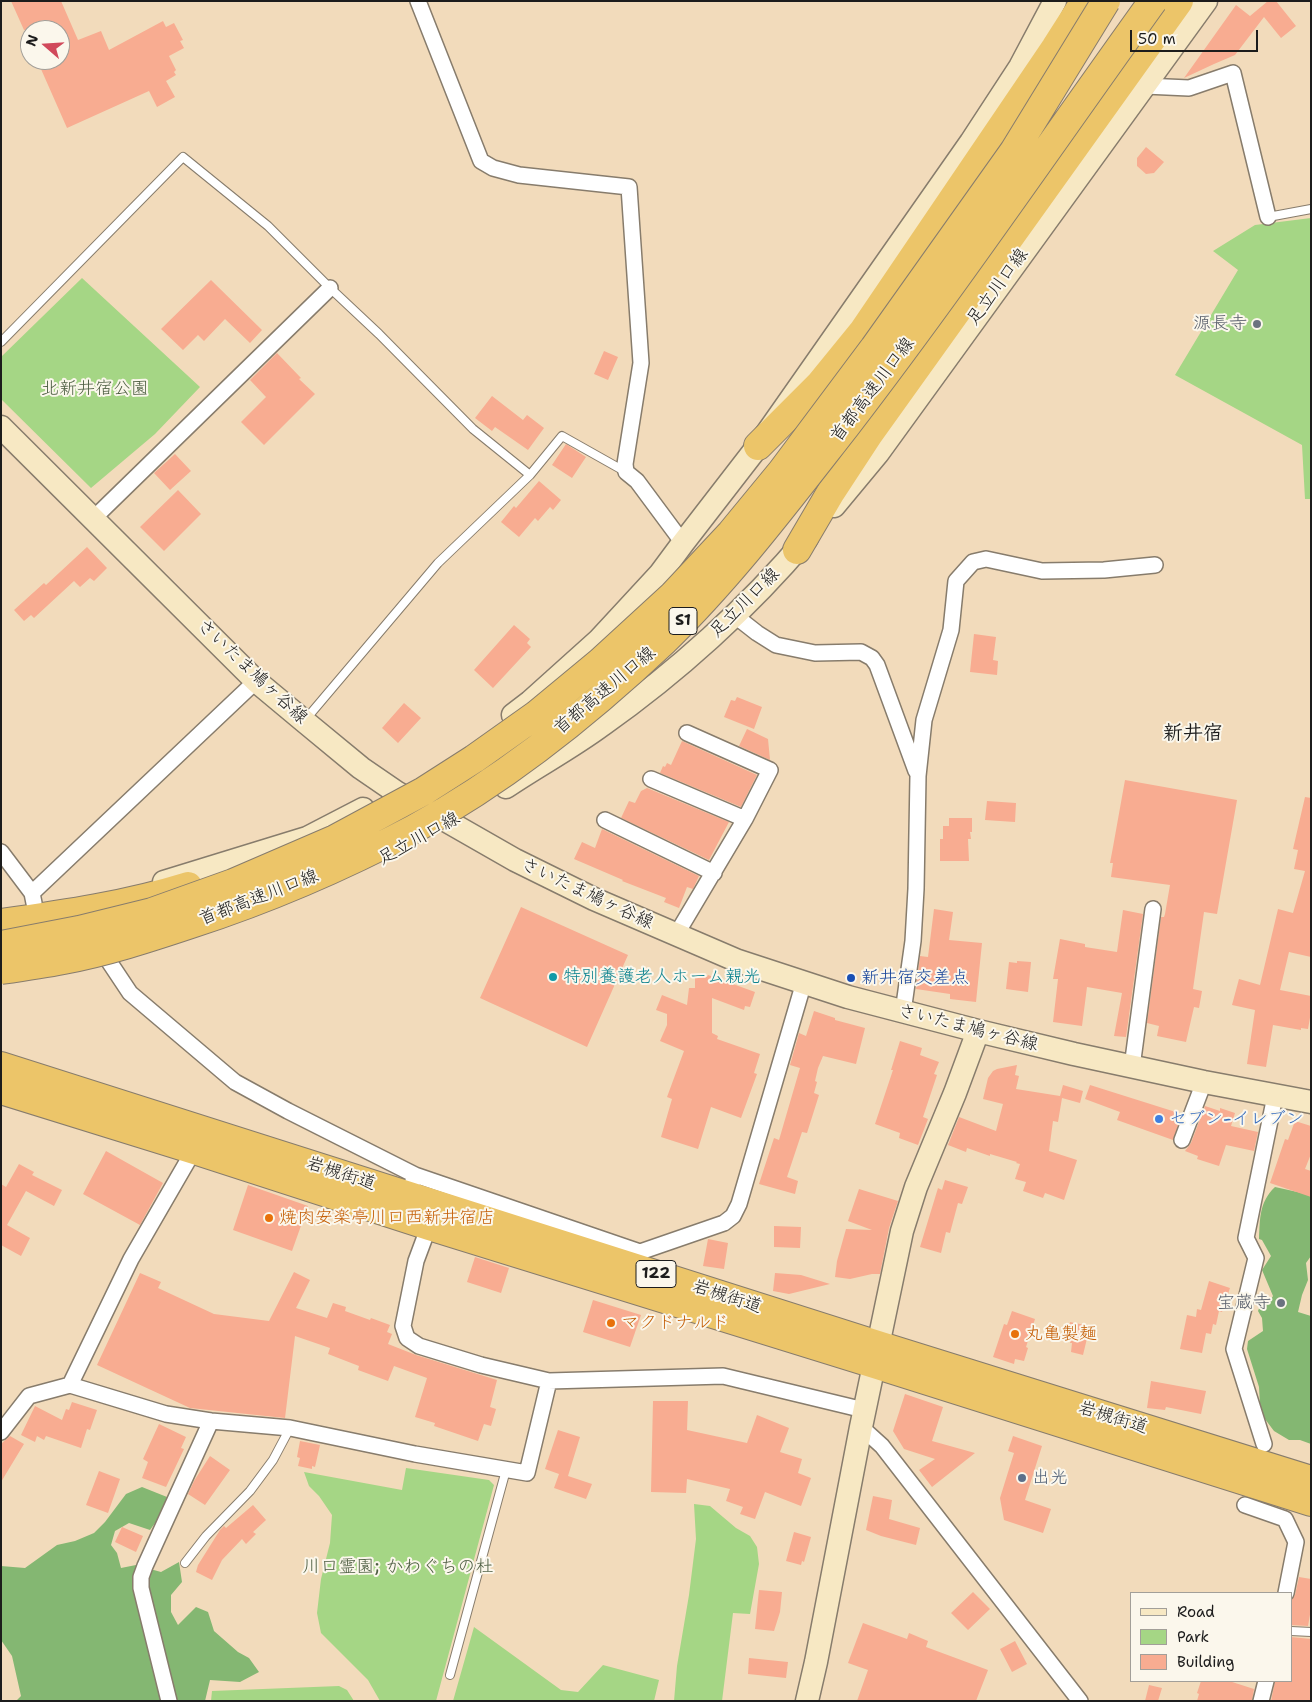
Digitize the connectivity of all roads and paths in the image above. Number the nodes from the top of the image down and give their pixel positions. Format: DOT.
graph roads {
  1 [pos="418,1"];
  2 [pos="1055,1"];
  3 [pos="1085,1"];
  4 [pos="1106,1"];
  5 [pos="1153,1"];
  6 [pos="1179,1"];
  7 [pos="1206,1"];
  8 [pos="1145,86"];
  9 [pos="1311,209"];
  10 [pos="1268,217"];
  11 [pos="330,288"];
  12 [pos="1,342"];
  13 [pos="1,427"];
  14 [pos="758,446"];
  15 [pos="626,472"];
  16 [pos="530,475"];
  17 [pos="94,518"];
  18 [pos="683,543"];
  19 [pos="797,550"];
  20 [pos="1155,566"];
  21 [pos="734,615"];
  22 [pos="256,681"];
  23 [pos="304,722"];
  24 [pos="687,733"];
  25 [pos="918,776"];
  26 [pos="651,779"];
  27 [pos="396,792"];
  28 [pos="745,819"];
  29 [pos="604,820"];
  30 [pos="450,824"];
  31 [pos="335,839"];
  32 [pos="1,852"];
  33 [pos="714,873"];
  34 [pos="34,901"];
  35 [pos="1153,909"];
  36 [pos="1,913"];
  37 [pos="1,923"];
  38 [pos="676,935"];
  39 [pos="1,945"];
  40 [pos="64,960"];
  41 [pos="108,960"];
  42 [pos="1,970"];
  43 [pos="1,975"];
  44 [pos="1,982"];
  45 [pos="804,982"];
  46 [pos="904,1012"];
  47 [pos="978,1031"];
  48 [pos="1,1066"];
  49 [pos="1132,1067"];
  50 [pos="1204,1082"];
  51 [pos="1,1090"];
  52 [pos="1275,1096"];
  53 [pos="1311,1102"];
  54 [pos="1182,1140"];
  55 [pos="194,1150"];
  56 [pos="411,1185"];
  57 [pos="429,1226"];
  58 [pos="638,1260"];
  59 [pos="876,1354"];
  60 [pos="549,1381"];
  61 [pos="70,1385"];
  62 [pos="863,1419"];
  63 [pos="211,1421"];
  64 [pos="290,1428"];
  65 [pos="1,1432"];
  66 [pos="1264,1444"];
  67 [pos="506,1470"];
  68 [pos="1311,1480"];
  69 [pos="1311,1502"];
  70 [pos="1245,1505"];
  71 [pos="185,1563"];
  72 [pos="1286,1592"];
  73 [pos="1292,1631"];
  74 [pos="1311,1632"];
  75 [pos="450,1675"];
  76 [pos="1265,1682"];
  77 [pos="169,1701"];
  78 [pos="807,1701"];
  79 [pos="1080,1701"];
  80 [pos="1261,1701"];
  1 -- 15 [label="street"];
  2 -- 14 [label="main road"];
  3 -- 14 [label="highway"];
  4 -- 31 [label="highway, 首都高速川口線 / S1, bridge"];
  5 -- 40 [label="highway, 首都高速川口線 / S1, bridge"];
  6 -- 19 [label="highway"];
  7 -- 8 [label="main road, 足立川口線"];
  8 -- 10 [label="street"];
  8 -- 19 [label="main road, 足立川口線"];
  9 -- 10 [label="lane"];
  11 -- 12 [label="lane"];
  11 -- 16 [label="lane"];
  11 -- 17 [label="street"];
  13 -- 17 [label="main road, さいたま鳩ヶ谷線"];
  14 -- 18 [label="main road"];
  15 -- 16 [label="lane"];
  15 -- 18 [label="street"];
  16 -- 23 [label="lane"];
  17 -- 22 [label="main road, さいたま鳩ヶ谷線"];
  18 -- 27 [label="main road"];
  19 -- 21 [label="main road, 足立川口線"];
  20 -- 25 [label="street"];
  21 -- 25 [label="street"];
  21 -- 30 [label="main road, 足立川口線"];
  22 -- 23 [label="main road, さいたま鳩ヶ谷線"];
  22 -- 34 [label="street"];
  23 -- 27 [label="main road, さいたま鳩ヶ谷線"];
  24 -- 28 [label="street"];
  25 -- 46 [label="street"];
  26 -- 28 [label="street"];
  27 -- 30 [label="main road, さいたま鳩ヶ谷線"];
  27 -- 34 [label="main road"];
  28 -- 33 [label="street"];
  29 -- 33 [label="street"];
  30 -- 38 [label="main road, さいたま鳩ヶ谷線"];
  30 -- 41 [label="main road, 足立川口線"];
  31 -- 37 [label="highway, bridge"];
  31 -- 39 [label="highway, 首都高速川口線 / S1, bridge"];
  32 -- 34 [label="street"];
  33 -- 38 [label="street"];
  34 -- 36 [label="main road"];
  35 -- 49 [label="street"];
  38 -- 45 [label="main road, さいたま鳩ヶ谷線"];
  40 -- 42 [label="highway, 首都高速川口線 / S1, bridge"];
  40 -- 43 [label="highway, bridge"];
  41 -- 44 [label="main road, 足立川口線"];
  41 -- 56 [label="street"];
  45 -- 46 [label="main road, さいたま鳩ヶ谷線"];
  45 -- 58 [label="street"];
  46 -- 47 [label="main road, さいたま鳩ヶ谷線"];
  47 -- 49 [label="main road, さいたま鳩ヶ谷線"];
  47 -- 59 [label="main road"];
  48 -- 56 [label="highway, 岩槻街道 / 122"];
  49 -- 50 [label="main road, さいたま鳩ヶ谷線"];
  50 -- 52 [label="main road, さいたま鳩ヶ谷線"];
  50 -- 54 [label="street"];
  51 -- 55 [label="highway, 岩槻街道 / 122"];
  52 -- 53 [label="main road, さいたま鳩ヶ谷線"];
  52 -- 66 [label="street"];
  55 -- 57 [label="highway, 岩槻街道 / 122"];
  55 -- 61 [label="street"];
  56 -- 58 [label="highway, 岩槻街道 / 122"];
  57 -- 59 [label="highway, 岩槻街道 / 122"];
  57 -- 60 [label="street"];
  58 -- 59 [label="highway, 岩槻街道 / 122"];
  59 -- 62 [label="main road"];
  59 -- 68 [label="highway, 岩槻街道 / 122"];
  59 -- 69 [label="highway, 岩槻街道 / 122"];
  60 -- 62 [label="street"];
  60 -- 67 [label="street"];
  61 -- 63 [label="street"];
  61 -- 65 [label="street"];
  62 -- 78 [label="main road"];
  62 -- 79 [label="street"];
  63 -- 64 [label="street"];
  63 -- 77 [label="street"];
  64 -- 67 [label="street"];
  64 -- 71 [label="lane"];
  67 -- 75 [label="lane"];
  70 -- 72 [label="street"];
  73 -- 74 [label="lane"];
  76 -- 80 [label="street"];
}
